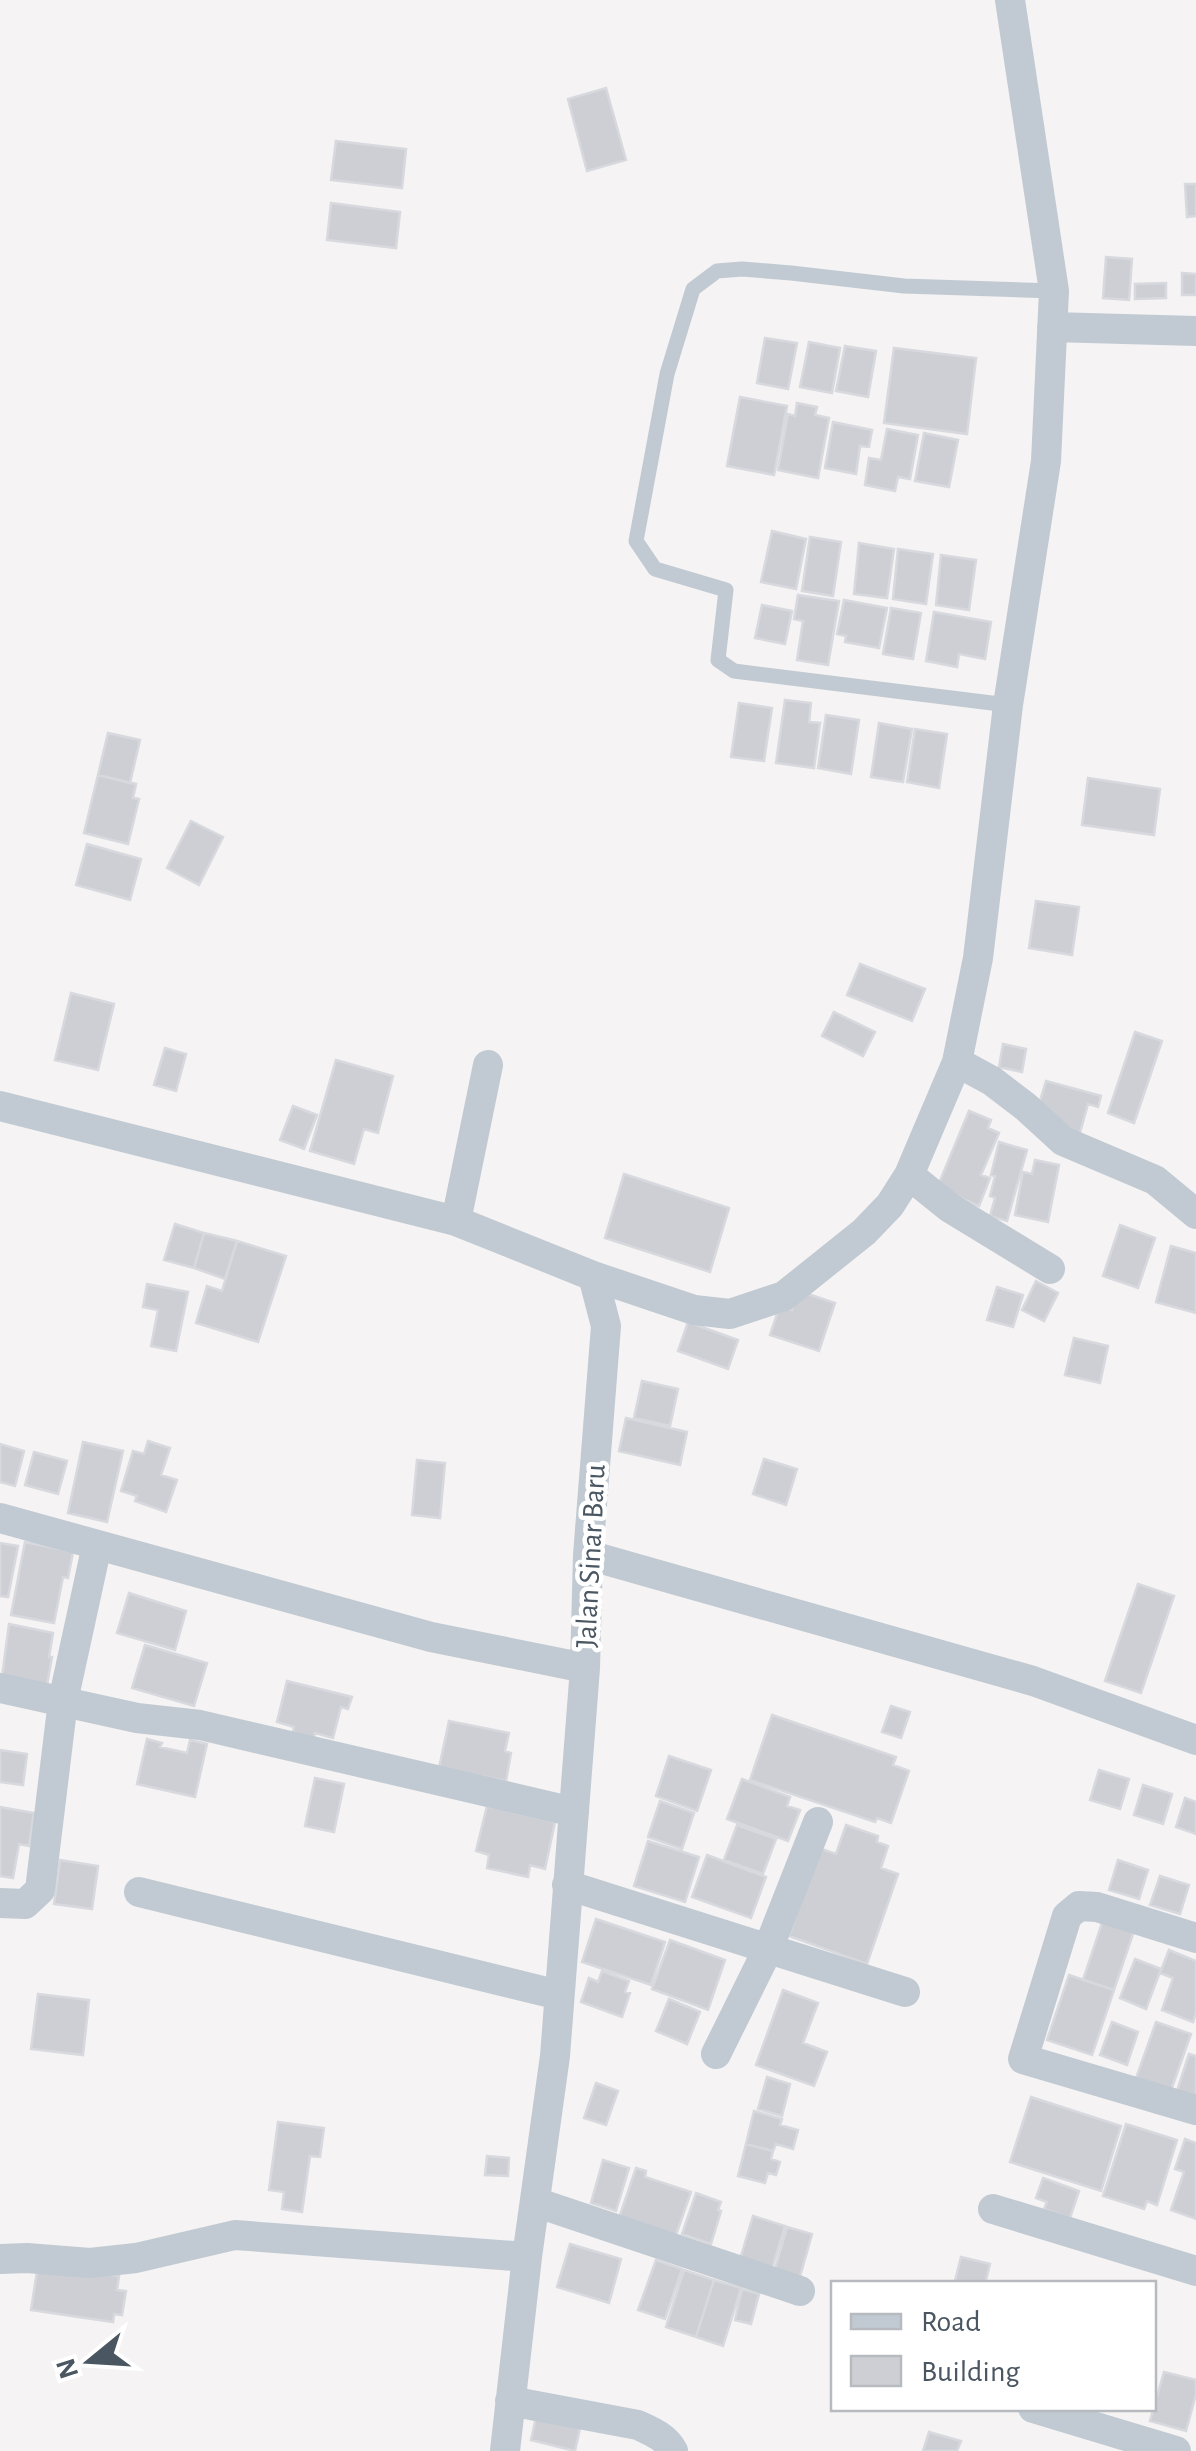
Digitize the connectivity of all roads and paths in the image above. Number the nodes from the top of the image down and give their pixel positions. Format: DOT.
graph roads {
  1 [pos="1010,0"];
  2 [pos="1054,292"];
  3 [pos="1052,328"];
  4 [pos="1196,331"];
  5 [pos="1008,704"];
  6 [pos="957,1062"];
  7 [pos="488,1065"];
  8 [pos="0,1106"];
  9 [pos="909,1175"];
  10 [pos="1196,1214"];
  11 [pos="456,1221"];
  12 [pos="1050,1269"];
  13 [pos="593,1276"];
  14 [pos="0,1518"];
  15 [pos="97,1544"];
  16 [pos="588,1555"];
  17 [pos="585,1668"];
  18 [pos="0,1688"];
  19 [pos="63,1702"];
  20 [pos="1196,1740"];
  21 [pos="574,1812"];
  22 [pos="818,1822"];
  23 [pos="566,1885"];
  24 [pos="139,1892"];
  25 [pos="0,1903"];
  26 [pos="1196,1938"];
  27 [pos="768,1949"];
  28 [pos="906,1992"];
  29 [pos="558,1995"];
  30 [pos="716,2054"];
  31 [pos="1196,2110"];
  32 [pos="535,2202"];
  33 [pos="993,2209"];
  34 [pos="527,2257"];
  35 [pos="0,2259"];
  36 [pos="1196,2271"];
  37 [pos="800,2291"];
  38 [pos="510,2402"];
  39 [pos="1042,2411"];
  40 [pos="505,2451"];
  41 [pos="673,2451"];
  42 [pos="1176,2451"];
  1 -- 2 [label="street"];
  2 -- 3 [label="street"];
  2 -- 5 [label="lane"];
  3 -- 4 [label="street"];
  3 -- 5 [label="street"];
  5 -- 6 [label="street"];
  6 -- 9 [label="street"];
  6 -- 10 [label="street"];
  7 -- 11 [label="street"];
  8 -- 11 [label="street"];
  9 -- 12 [label="street"];
  9 -- 13 [label="street"];
  11 -- 13 [label="street"];
  13 -- 16 [label="street, Jalan Sinar Baru"];
  14 -- 15 [label="street"];
  15 -- 17 [label="street"];
  15 -- 19 [label="street"];
  16 -- 17 [label="street, Jalan Sinar Baru"];
  16 -- 20 [label="street"];
  17 -- 21 [label="street, Jalan Sinar Baru"];
  18 -- 19 [label="street"];
  19 -- 21 [label="street"];
  19 -- 25 [label="street"];
  21 -- 23 [label="street, Jalan Sinar Baru"];
  22 -- 27 [label="street"];
  23 -- 27 [label="street"];
  23 -- 29 [label="street, Jalan Sinar Baru"];
  24 -- 29 [label="street"];
  26 -- 31 [label="street"];
  27 -- 28 [label="street"];
  27 -- 30 [label="street"];
  29 -- 32 [label="street, Jalan Sinar Baru"];
  32 -- 34 [label="street, Jalan Sinar Baru"];
  32 -- 37 [label="street"];
  33 -- 36 [label="street"];
  34 -- 35 [label="street"];
  34 -- 38 [label="street, Jalan Sinar Baru"];
  38 -- 40 [label="street, Jalan Sinar Baru"];
  38 -- 41 [label="street"];
  39 -- 42 [label="street"];
}
